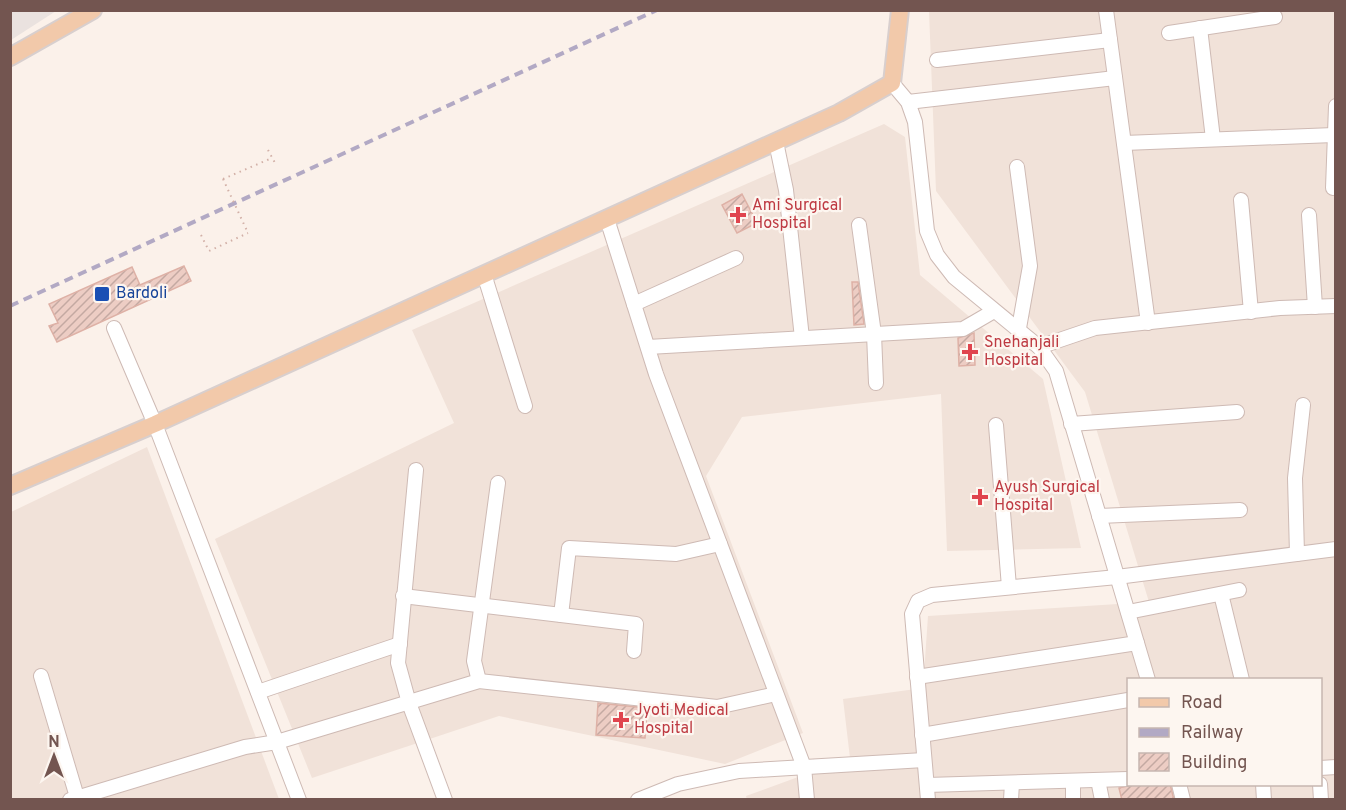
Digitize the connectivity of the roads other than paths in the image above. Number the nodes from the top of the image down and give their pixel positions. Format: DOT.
graph roads {
  1 [pos="93,10"];
  2 [pos="900,10"];
  3 [pos="1106,10"];
  4 [pos="1275,17"];
  5 [pos="1200,28"];
  6 [pos="1169,33"];
  7 [pos="1110,40"];
  8 [pos="10,57"];
  9 [pos="937,60"];
  10 [pos="1115,78"];
  11 [pos="892,83"];
  12 [pos="908,102"];
  13 [pos="1335,106"];
  14 [pos="1334,135"];
  15 [pos="1213,139"];
  16 [pos="776,142"];
  17 [pos="1124,143"];
  18 [pos="1334,164"];
  19 [pos="1017,167"];
  20 [pos="1332,188"];
  21 [pos="1241,200"];
  22 [pos="1309,215"];
  23 [pos="607,219"];
  24 [pos="859,225"];
  25 [pos="735,258"];
  26 [pos="484,274"];
  27 [pos="634,304"];
  28 [pos="1335,306"];
  29 [pos="1315,307"];
  30 [pos="994,311"];
  31 [pos="1251,312"];
  32 [pos="1148,323"];
  33 [pos="114,328"];
  34 [pos="1020,328"];
  35 [pos="874,334"];
  36 [pos="802,338"];
  37 [pos="648,347"];
  38 [pos="1039,347"];
  39 [pos="876,383"];
  40 [pos="1303,405"];
  41 [pos="525,406"];
  42 [pos="1238,412"];
  43 [pos="155,424"];
  44 [pos="1071,424"];
  45 [pos="996,425"];
  46 [pos="416,470"];
  47 [pos="498,483"];
  48 [pos="10,486"];
  49 [pos="1240,510"];
  50 [pos="1099,516"];
  51 [pos="720,544"];
  52 [pos="1335,549"];
  53 [pos="1297,554"];
  54 [pos="1117,577"];
  55 [pos="1009,587"];
  56 [pos="1239,591"];
  57 [pos="1221,594"];
  58 [pos="403,596"];
  59 [pos="481,605"];
  60 [pos="1128,612"];
  61 [pos="561,615"];
  62 [pos="1137,643"];
  63 [pos="400,644"];
  64 [pos="634,651"];
  65 [pos="41,676"];
  66 [pos="917,677"];
  67 [pos="1147,678"];
  68 [pos="1242,678"];
  69 [pos="479,681"];
  70 [pos="258,692"];
  71 [pos="776,694"];
  72 [pos="1127,700"];
  73 [pos="409,703"];
  74 [pos="922,735"];
  75 [pos="277,742"];
  76 [pos="924,760"];
  77 [pos="804,767"];
  78 [pos="1127,779"];
  79 [pos="1098,780"];
  80 [pos="1073,781"];
  81 [pos="1012,783"];
  82 [pos="927,792"];
  83 [pos="73,798"];
  84 [pos="299,800"];
  85 [pos="445,800"];
  86 [pos="638,800"];
  87 [pos="807,800"];
  88 [pos="1011,800"];
  89 [pos="1073,800"];
  90 [pos="1102,800"];
  1 -- 8 [label="main road"];
  2 -- 11 [label="main road"];
  3 -- 7 [label="street"];
  4 -- 5 [label="street"];
  5 -- 6 [label="street"];
  5 -- 15 [label="street"];
  7 -- 9 [label="street"];
  7 -- 10 [label="street"];
  10 -- 12 [label="street"];
  10 -- 17 [label="street"];
  11 -- 12 [label="street"];
  11 -- 16 [label="main road"];
  12 -- 30 [label="street"];
  13 -- 14 [label="street"];
  14 -- 15 [label="street"];
  14 -- 18 [label="street"];
  15 -- 17 [label="street"];
  16 -- 23 [label="main road"];
  16 -- 36 [label="street"];
  17 -- 32 [label="street"];
  18 -- 20 [label="street"];
  19 -- 34 [label="street"];
  21 -- 31 [label="street"];
  22 -- 29 [label="street"];
  23 -- 26 [label="main road"];
  23 -- 27 [label="street"];
  24 -- 35 [label="street"];
  25 -- 27 [label="street"];
  26 -- 41 [label="street"];
  26 -- 43 [label="main road"];
  27 -- 37 [label="street"];
  28 -- 29 [label="street"];
  29 -- 31 [label="street"];
  30 -- 34 [label="street"];
  30 -- 35 [label="street"];
  31 -- 32 [label="street"];
  32 -- 38 [label="street"];
  33 -- 43 [label="street"];
  34 -- 38 [label="street"];
  35 -- 36 [label="street"];
  35 -- 39 [label="street"];
  36 -- 37 [label="street"];
  37 -- 51 [label="street"];
  38 -- 44 [label="street"];
  40 -- 53 [label="street"];
  42 -- 44 [label="street"];
  43 -- 48 [label="main road"];
  43 -- 70 [label="street"];
  44 -- 50 [label="street"];
  45 -- 55 [label="street"];
  46 -- 58 [label="street"];
  47 -- 59 [label="street"];
  49 -- 50 [label="street"];
  50 -- 54 [label="street"];
  51 -- 61 [label="street"];
  51 -- 71 [label="street"];
  52 -- 53 [label="street"];
  53 -- 54 [label="street"];
  54 -- 55 [label="street"];
  54 -- 60 [label="street"];
  55 -- 66 [label="street"];
  56 -- 57 [label="street"];
  57 -- 60 [label="street"];
  57 -- 68 [label="street"];
  58 -- 59 [label="street"];
  58 -- 63 [label="street"];
  59 -- 61 [label="street"];
  59 -- 69 [label="street"];
  60 -- 62 [label="street"];
  61 -- 64 [label="street"];
  62 -- 66 [label="street"];
  62 -- 67 [label="street"];
  63 -- 70 [label="street"];
  63 -- 73 [label="street"];
  65 -- 83 [label="street"];
  66 -- 74 [label="street"];
  69 -- 71 [label="street"];
  69 -- 73 [label="street"];
  70 -- 75 [label="street"];
  71 -- 77 [label="street"];
  72 -- 74 [label="street"];
  73 -- 75 [label="street"];
  73 -- 85 [label="street"];
  74 -- 76 [label="street"];
  75 -- 83 [label="street"];
  75 -- 84 [label="street"];
  76 -- 77 [label="street"];
  76 -- 82 [label="street"];
  77 -- 86 [label="street"];
  77 -- 87 [label="street"];
  78 -- 79 [label="street"];
  79 -- 80 [label="street"];
  79 -- 90 [label="street"];
  80 -- 81 [label="street"];
  80 -- 89 [label="street"];
  81 -- 82 [label="street"];
  81 -- 88 [label="street"];
}
